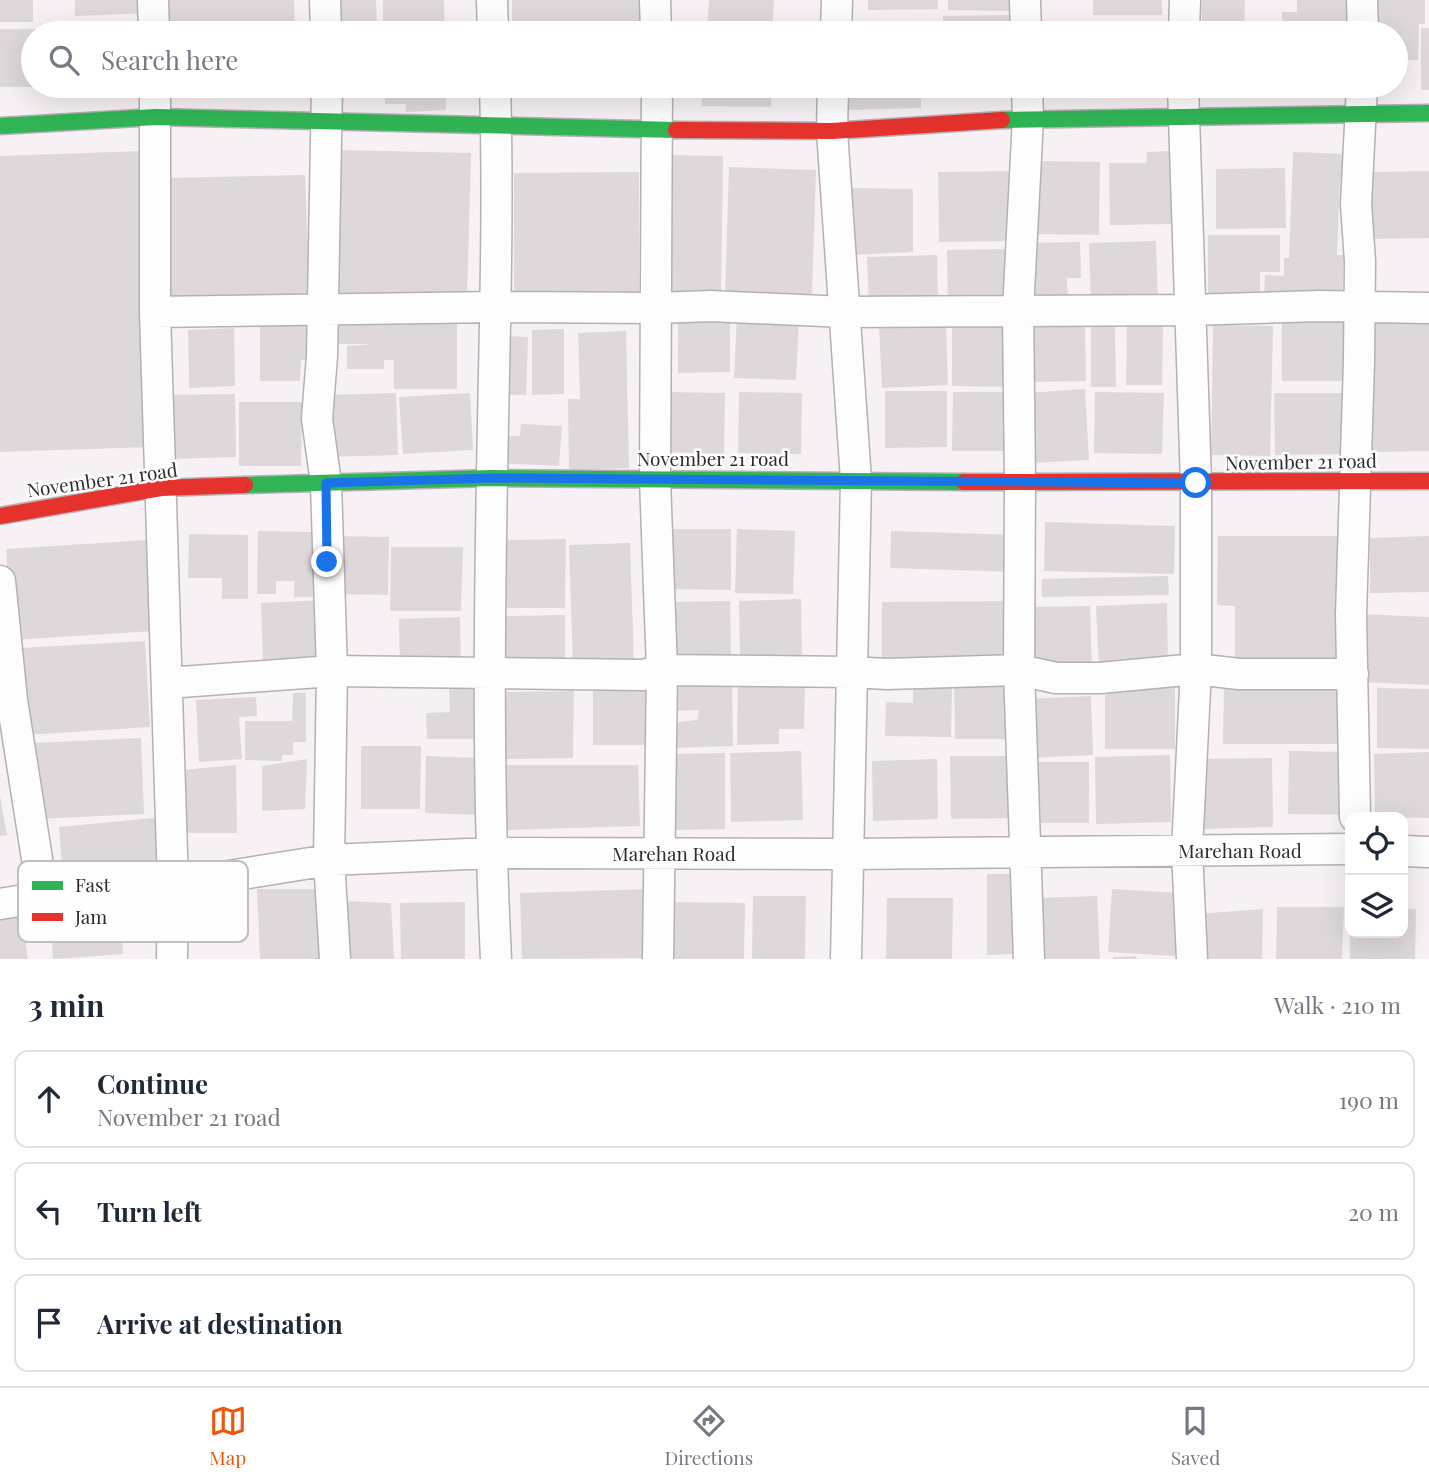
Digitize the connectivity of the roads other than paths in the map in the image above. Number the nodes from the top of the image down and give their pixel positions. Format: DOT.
graph roads {
  1 [pos="153,0"];
  2 [pos="325,0"];
  3 [pos="492,0"];
  4 [pos="655,0"];
  5 [pos="837,0"];
  6 [pos="1025,0"];
  7 [pos="1185,0"];
  8 [pos="1362,0"];
  9 [pos="154,21"];
  10 [pos="326,21"];
  11 [pos="493,21"];
  12 [pos="656,21"];
  13 [pos="836,21"];
  14 [pos="1026,21"];
  15 [pos="1184,21"];
  16 [pos="1363,21"];
  17 [pos="155,98"];
  18 [pos="327,98"];
  19 [pos="495,98"];
  20 [pos="658,98"];
  21 [pos="833,98"];
  22 [pos="1027,98"];
  23 [pos="1183,98"];
  24 [pos="1361,100"];
  25 [pos="1429,113"];
  26 [pos="1183,116"];
  27 [pos="156,117"];
  28 [pos="1028,118"];
  29 [pos="328,121"];
  30 [pos="496,125"];
  31 [pos="0,126"];
  32 [pos="659,130"];
  33 [pos="831,131"];
  34 [pos="496,307"];
  35 [pos="1359,307"];
  36 [pos="1429,308"];
  37 [pos="657,309"];
  38 [pos="323,310"];
  39 [pos="1189,310"];
  40 [pos="1018,311"];
  41 [pos="155,312"];
  42 [pos="845,312"];
  43 [pos="492,478"];
  44 [pos="655,479"];
  45 [pos="856,480"];
  46 [pos="1354,481"];
  47 [pos="1429,481"];
  48 [pos="1020,482"];
  49 [pos="326,483"];
  50 [pos="1196,483"];
  51 [pos="161,488"];
  52 [pos="0,516"];
  53 [pos="0,582"];
  54 [pos="1196,669"];
  55 [pos="662,670"];
  56 [pos="1019,670"];
  57 [pos="332,671"];
  58 [pos="852,672"];
  59 [pos="490,674"];
  60 [pos="1353,674"];
  61 [pos="167,682"];
  62 [pos="6,701"];
  63 [pos="1355,812"];
  64 [pos="1345,849"];
  65 [pos="1187,850"];
  66 [pos="1408,851"];
  67 [pos="1429,852"];
  68 [pos="491,853"];
  69 [pos="658,853"];
  70 [pos="1025,854"];
  71 [pos="849,855"];
  72 [pos="329,860"];
  73 [pos="36,861"];
  74 [pos="172,861"];
  75 [pos="248,873"];
  76 [pos="18,901"];
  77 [pos="0,904"];
  78 [pos="335,959"];
  79 [pos="496,959"];
  80 [pos="658,959"];
  81 [pos="846,959"];
  82 [pos="1029,959"];
  83 [pos="1192,959"];
  1 -- 9 [label="street"];
  2 -- 10 [label="street"];
  3 -- 11 [label="street"];
  4 -- 12 [label="street"];
  5 -- 13 [label="street"];
  6 -- 14 [label="street"];
  7 -- 15 [label="street"];
  8 -- 16 [label="street"];
  17 -- 27 [label="street"];
  18 -- 29 [label="street"];
  19 -- 30 [label="street"];
  20 -- 32 [label="street"];
  21 -- 33 [label="street"];
  22 -- 28 [label="street"];
  23 -- 26 [label="street"];
  24 -- 25 [label="street"];
  24 -- 26 [label="street"];
  24 -- 35 [label="street"];
  26 -- 28 [label="street"];
  26 -- 39 [label="street"];
  27 -- 29 [label="street"];
  27 -- 31 [label="street"];
  27 -- 41 [label="street"];
  28 -- 33 [label="street"];
  28 -- 40 [label="street"];
  29 -- 30 [label="street"];
  29 -- 38 [label="street"];
  30 -- 32 [label="street"];
  30 -- 34 [label="street"];
  32 -- 33 [label="street"];
  32 -- 37 [label="street"];
  33 -- 42 [label="street"];
  34 -- 37 [label="street"];
  34 -- 38 [label="street"];
  34 -- 43 [label="street"];
  35 -- 36 [label="street"];
  35 -- 39 [label="street"];
  35 -- 46 [label="street"];
  37 -- 42 [label="street"];
  37 -- 44 [label="street"];
  38 -- 41 [label="street"];
  38 -- 49 [label="street"];
  39 -- 40 [label="street"];
  39 -- 50 [label="street"];
  40 -- 42 [label="street"];
  40 -- 48 [label="street"];
  41 -- 51 [label="street"];
  42 -- 45 [label="street"];
  43 -- 44 [label="street, November 21 road"];
  43 -- 49 [label="street, November 21 road"];
  43 -- 59 [label="street"];
  44 -- 45 [label="street, November 21 road"];
  44 -- 55 [label="street"];
  45 -- 48 [label="street, November 21 road"];
  45 -- 58 [label="street"];
  46 -- 47 [label="street, November 21 road"];
  46 -- 50 [label="street, November 21 road"];
  46 -- 60 [label="street"];
  48 -- 50 [label="street, November 21 road"];
  48 -- 56 [label="street"];
  49 -- 51 [label="street, November 21 road"];
  49 -- 57 [label="street"];
  50 -- 54 [label="street"];
  51 -- 52 [label="street, November 21 road"];
  51 -- 61 [label="street"];
  53 -- 62 [label="street"];
  54 -- 56 [label="street"];
  54 -- 60 [label="street"];
  54 -- 65 [label="street"];
  55 -- 58 [label="street"];
  55 -- 59 [label="street"];
  55 -- 69 [label="street"];
  56 -- 58 [label="street"];
  56 -- 70 [label="street"];
  57 -- 59 [label="street"];
  57 -- 61 [label="street"];
  57 -- 72 [label="street"];
  58 -- 71 [label="street"];
  59 -- 68 [label="street"];
  60 -- 63 [label="street"];
  61 -- 74 [label="street"];
  62 -- 73 [label="street"];
  64 -- 65 [label="street, Marehan Road"];
  65 -- 70 [label="street, Marehan Road"];
  65 -- 83 [label="street"];
  66 -- 67 [label="street"];
  68 -- 69 [label="street, Marehan Road"];
  68 -- 72 [label="street, Marehan Road"];
  68 -- 79 [label="street"];
  69 -- 71 [label="street, Marehan Road"];
  69 -- 80 [label="street"];
  70 -- 71 [label="street, Marehan Road"];
  70 -- 82 [label="street"];
  71 -- 81 [label="street"];
  72 -- 75 [label="street, Marehan Road"];
  72 -- 78 [label="street"];
  76 -- 77 [label="street, Marehan Road"];
}
